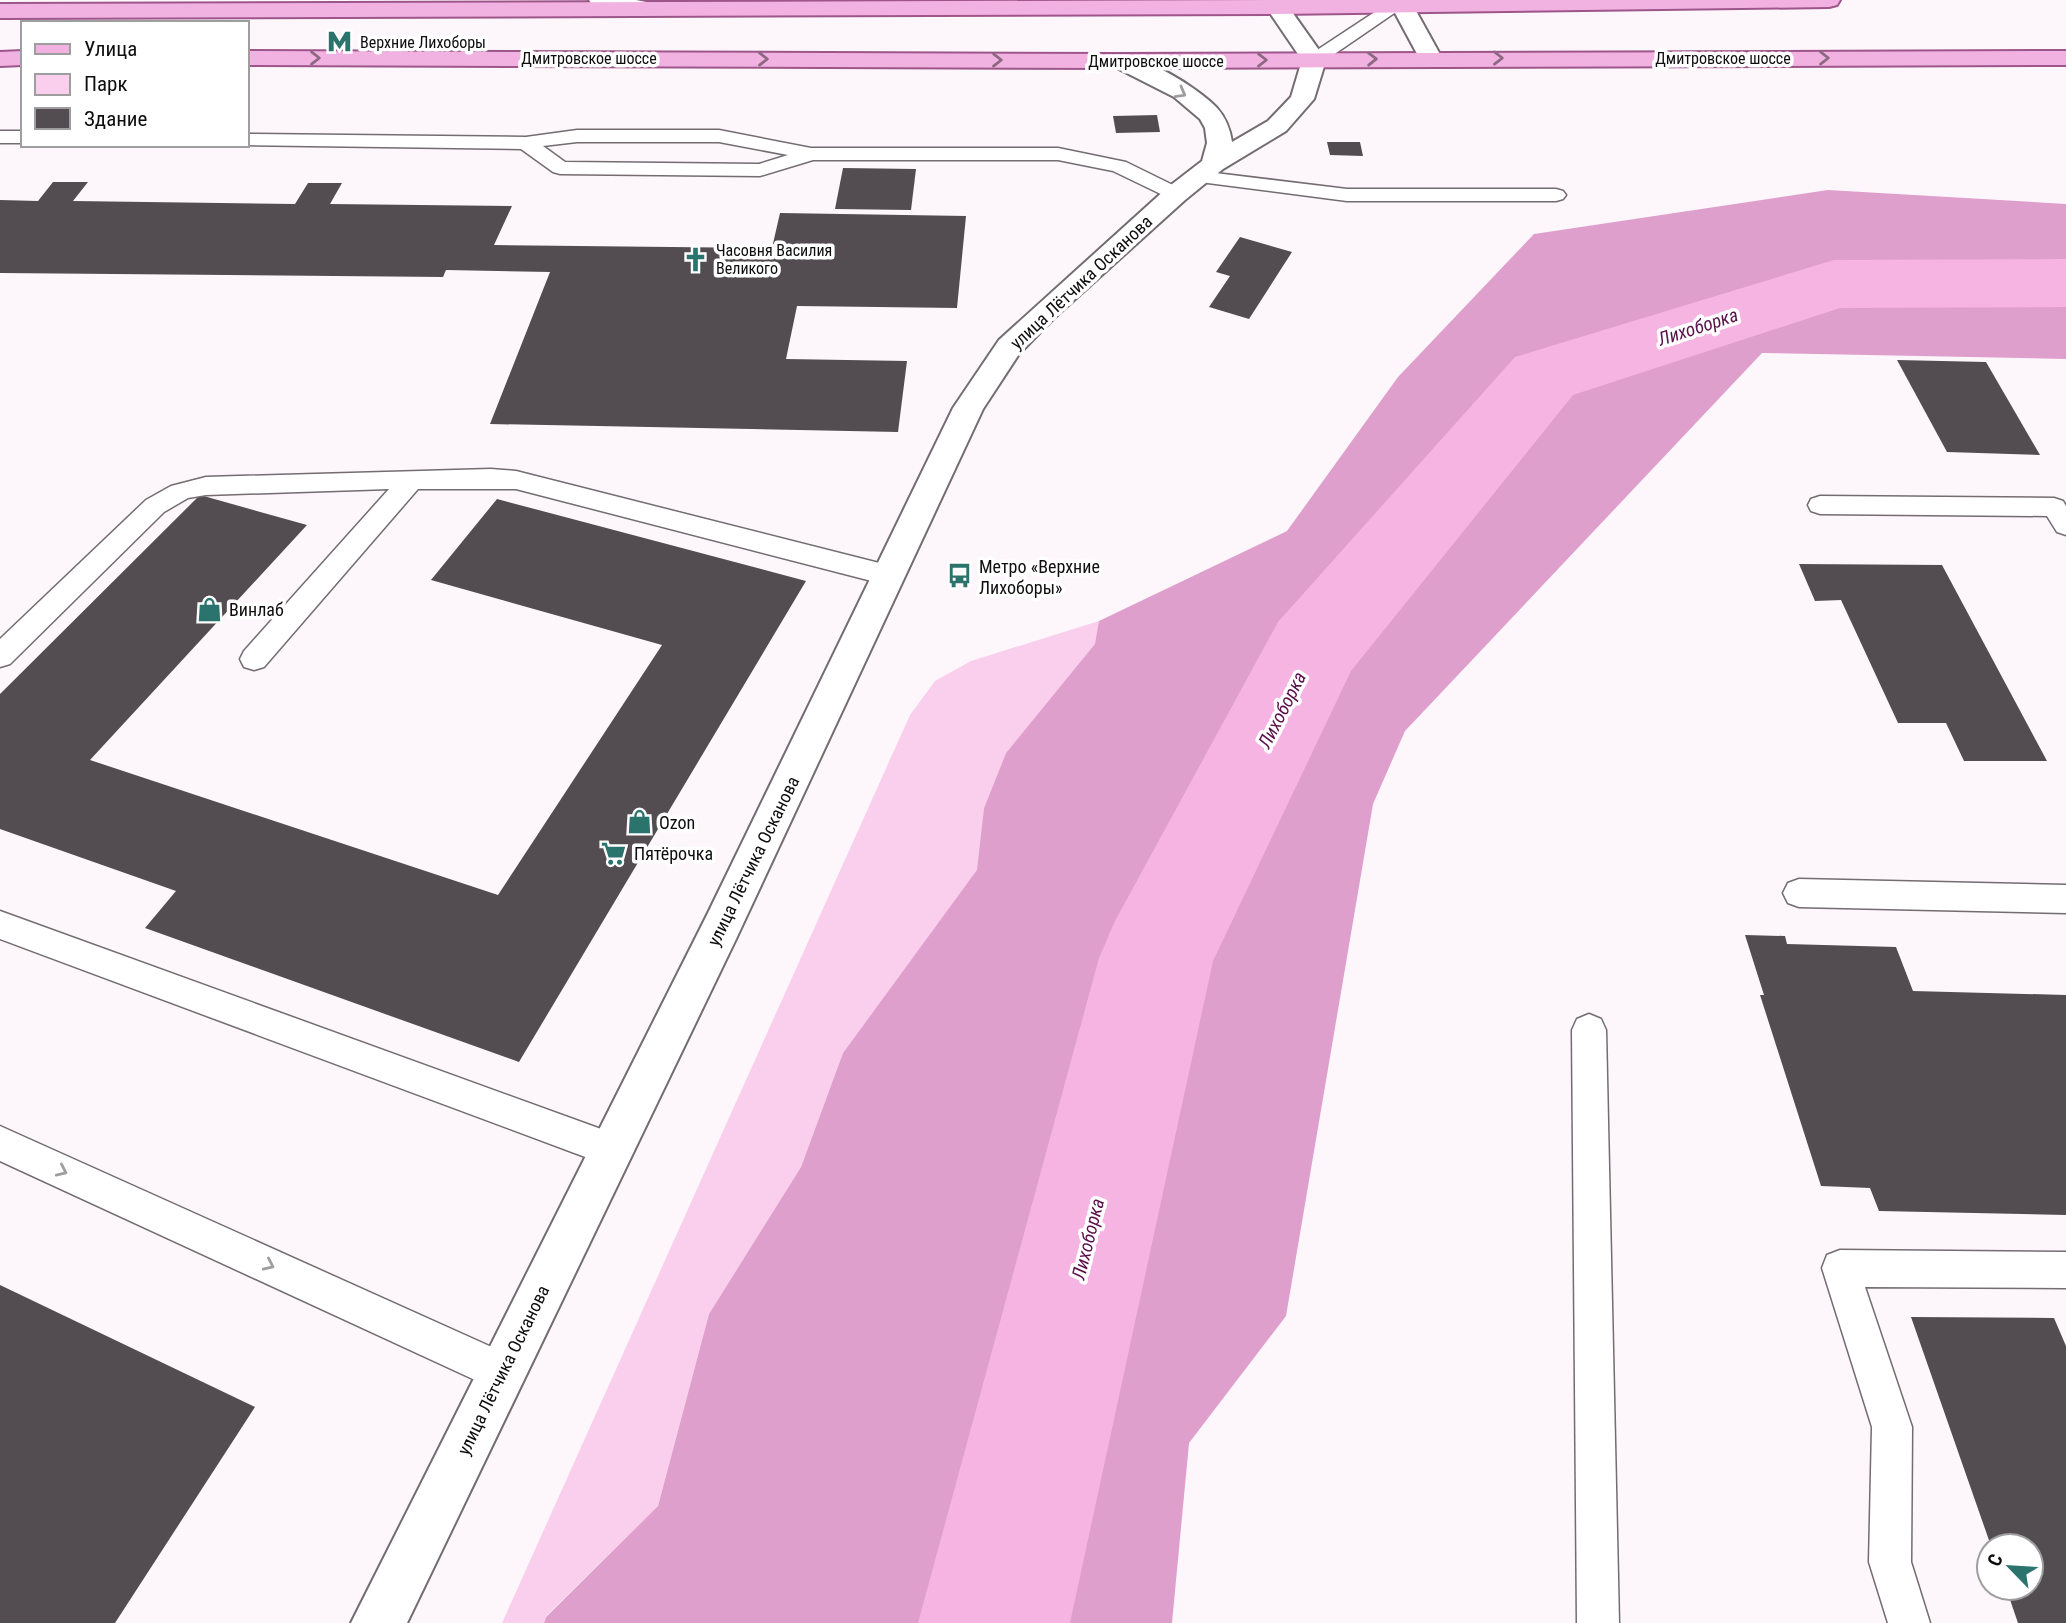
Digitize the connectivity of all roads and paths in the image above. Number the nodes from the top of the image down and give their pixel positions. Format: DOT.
graph roads {
  1 [pos="600,0"];
  2 [pos="1829,0"];
  3 [pos="1399,1"];
  4 [pos="1743,1"];
  5 [pos="1504,2"];
  6 [pos="967,3"];
  7 [pos="762,4"];
  8 [pos="1156,4"];
  9 [pos="1277,7"];
  10 [pos="643,8"];
  11 [pos="0,12"];
  12 [pos="21,58"];
  13 [pos="248,58"];
  14 [pos="1430,58"];
  15 [pos="2066,58"];
  16 [pos="0,59"];
  17 [pos="1314,60"];
  18 [pos="1121,61"];
  19 [pos="0,137"];
  20 [pos="21,137"];
  21 [pos="248,140"];
  22 [pos="526,143"];
  23 [pos="811,154"];
  24 [pos="1196,178"];
  25 [pos="1556,195"];
  26 [pos="412,480"];
  27 [pos="557,489"];
  28 [pos="1820,505"];
  29 [pos="540,510"];
  30 [pos="2066,526"];
  31 [pos="891,576"];
  32 [pos="0,656"];
  33 [pos="254,660"];
  34 [pos="1800,894"];
  35 [pos="2066,899"];
  36 [pos="0,925"];
  37 [pos="1588,1030"];
  38 [pos="0,1143"];
  39 [pos="612,1150"];
  40 [pos="2066,1270"];
  41 [pos="502,1372"];
  42 [pos="378,1623"];
  43 [pos="1598,1623"];
  44 [pos="1909,1623"];
  1 -- 10 [label="street"];
  2 -- 4 [label="main road"];
  3 -- 5 [label="main road"];
  3 -- 9 [label="main road"];
  3 -- 14 [label="street"];
  3 -- 17 [label="lane"];
  4 -- 5 [label="main road"];
  6 -- 7 [label="main road"];
  6 -- 8 [label="main road"];
  7 -- 10 [label="main road"];
  8 -- 9 [label="main road"];
  9 -- 17 [label="street"];
  10 -- 11 [label="main road"];
  12 -- 16 [label="main road"];
  13 -- 18 [label="main road, Дмитровское шоссе, one-way"];
  14 -- 15 [label="main road, Дмитровское шоссе, one-way"];
  17 -- 14 [label="main road, Дмитровское шоссе, one-way"];
  18 -- 17 [label="main road, Дмитровское шоссе, one-way"];
  17 -- 24 [label="street, улица Лётчика Осканова"];
  18 -- 24 [label="street, one-way"];
  19 -- 20 [label="lane"];
  21 -- 22 [label="lane"];
  22 -- 23 [label="lane"];
  22 -- 23 [label="lane"];
  23 -- 24 [label="lane"];
  24 -- 25 [label="lane"];
  24 -- 31 [label="street, улица Лётчика Осканова"];
  26 -- 27 [label="lane"];
  26 -- 32 [label="lane"];
  26 -- 33 [label="lane"];
  27 -- 29 [label="lane"];
  27 -- 31 [label="lane"];
  28 -- 30 [label="lane"];
  31 -- 39 [label="street, улица Лётчика Осканова"];
  34 -- 35 [label="lane"];
  36 -- 39 [label="lane"];
  37 -- 43 [label="lane"];
  38 -- 41 [label="lane, one-way"];
  39 -- 41 [label="street, улица Лётчика Осканова"];
  40 -- 44 [label="lane"];
  41 -- 42 [label="street, улица Лётчика Осканова"];
}
